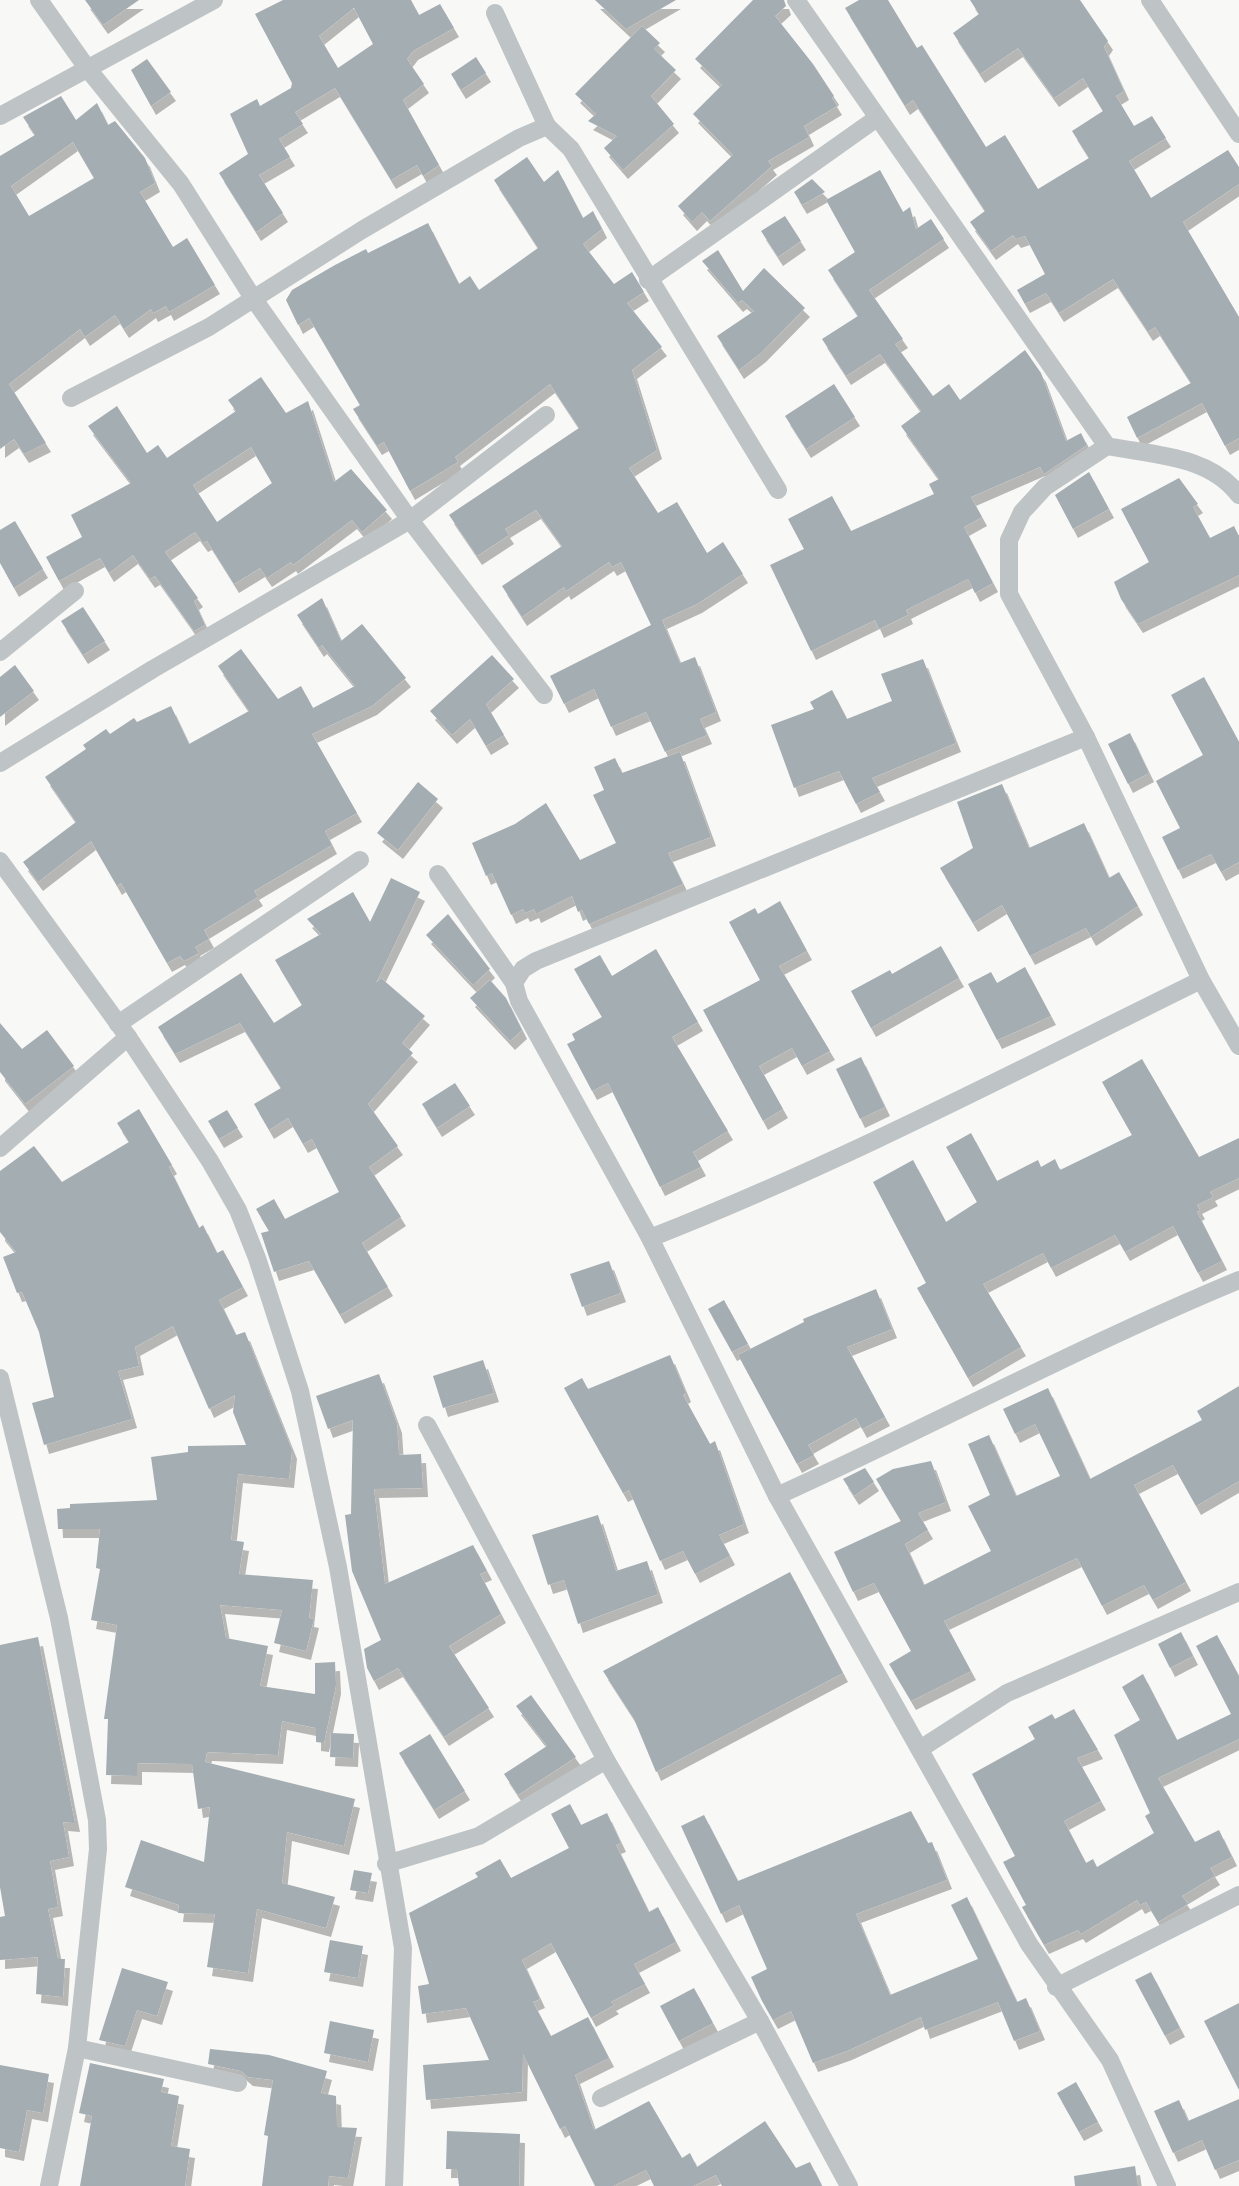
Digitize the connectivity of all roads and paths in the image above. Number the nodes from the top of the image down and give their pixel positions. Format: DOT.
graph roads {
  1 [pos="39,0"];
  2 [pos="214,0"];
  3 [pos="796,0"];
  4 [pos="1150,0"];
  5 [pos="495,13"];
  6 [pos="87,68"];
  7 [pos="0,116"];
  8 [pos="877,118"];
  9 [pos="547,126"];
  10 [pos="1239,134"];
  11 [pos="648,280"];
  12 [pos="253,298"];
  13 [pos="71,398"];
  14 [pos="546,415"];
  15 [pos="1107,446"];
  16 [pos="778,490"];
  17 [pos="1239,495"];
  18 [pos="410,520"];
  19 [pos="75,591"];
  20 [pos="0,652"];
  21 [pos="544,695"];
  22 [pos="1086,737"];
  23 [pos="0,763"];
  24 [pos="360,860"];
  25 [pos="0,861"];
  26 [pos="438,874"];
  27 [pos="1201,980"];
  28 [pos="514,983"];
  29 [pos="123,1030"];
  30 [pos="1239,1046"];
  31 [pos="0,1148"];
  32 [pos="650,1238"];
  33 [pos="1239,1280"];
  34 [pos="0,1378"];
  35 [pos="427,1425"];
  36 [pos="777,1496"];
  37 [pos="1239,1592"];
  38 [pos="920,1749"];
  39 [pos="606,1760"];
  40 [pos="386,1864"];
  41 [pos="1239,1895"];
  42 [pos="1056,1987"];
  43 [pos="760,2021"];
  44 [pos="77,2048"];
  45 [pos="238,2083"];
  46 [pos="601,2098"];
  47 [pos="49,2186"];
  48 [pos="394,2186"];
  49 [pos="849,2186"];
  50 [pos="1167,2186"];
  1 -- 6 [label="street"];
  2 -- 6 [label="street"];
  3 -- 8 [label="street"];
  4 -- 10 [label="street"];
  5 -- 9 [label="street"];
  6 -- 7 [label="street"];
  6 -- 12 [label="street"];
  8 -- 11 [label="street"];
  8 -- 15 [label="street"];
  9 -- 11 [label="street"];
  9 -- 12 [label="street"];
  11 -- 16 [label="street"];
  12 -- 13 [label="street"];
  12 -- 18 [label="street"];
  14 -- 18 [label="street"];
  15 -- 17 [label="street"];
  15 -- 22 [label="street"];
  18 -- 21 [label="street"];
  18 -- 23 [label="street"];
  19 -- 20 [label="street"];
  22 -- 27 [label="street"];
  22 -- 28 [label="street"];
  24 -- 29 [label="street"];
  25 -- 29 [label="street"];
  26 -- 28 [label="street"];
  27 -- 30 [label="street"];
  27 -- 32 [label="street"];
  28 -- 32 [label="street"];
  29 -- 31 [label="street"];
  29 -- 40 [label="street"];
  32 -- 36 [label="street"];
  33 -- 36 [label="street"];
  34 -- 44 [label="street"];
  35 -- 39 [label="street"];
  36 -- 38 [label="street"];
  37 -- 38 [label="street"];
  38 -- 42 [label="street"];
  39 -- 40 [label="street"];
  39 -- 43 [label="street"];
  40 -- 48 [label="street"];
  41 -- 42 [label="street"];
  42 -- 50 [label="street"];
  43 -- 46 [label="street"];
  43 -- 49 [label="street"];
  44 -- 45 [label="street"];
  44 -- 47 [label="street"];
}
